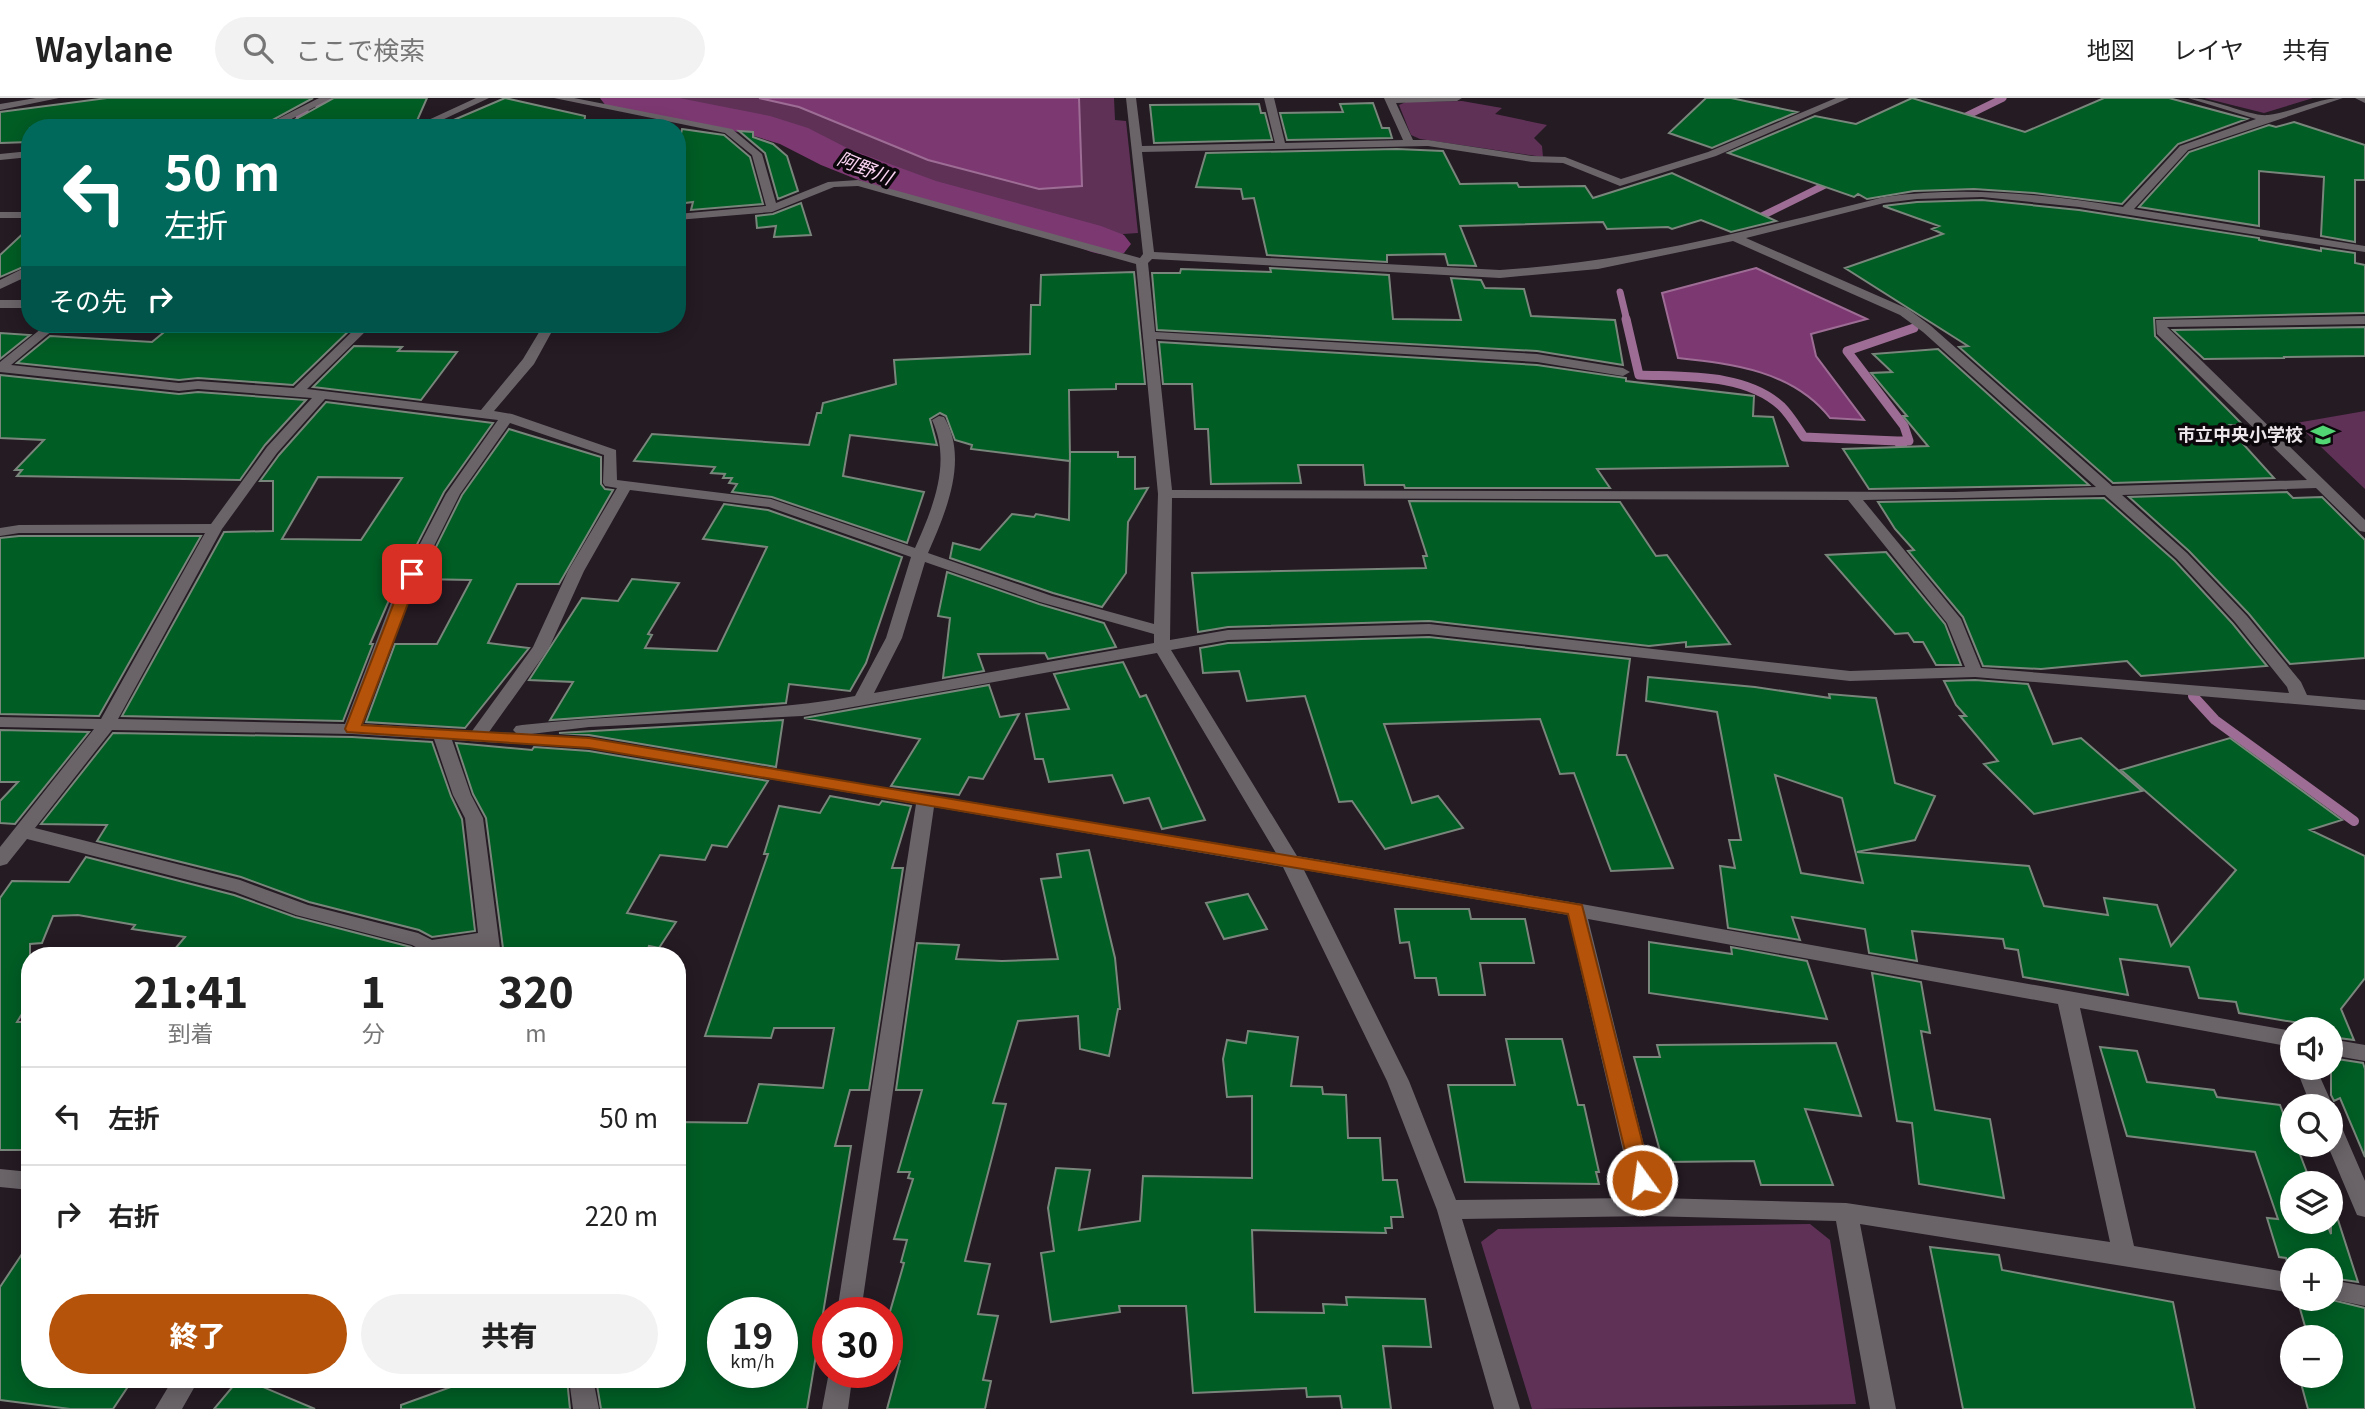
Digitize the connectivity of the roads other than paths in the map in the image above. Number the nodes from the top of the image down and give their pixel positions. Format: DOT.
graph roads {
  1 [pos="54,98"];
  2 [pos="327,98"];
  3 [pos="484,98"];
  4 [pos="559,98"];
  5 [pos="1131,98"];
  6 [pos="1269,98"];
  7 [pos="1457,98"];
  8 [pos="1805,98"];
  9 [pos="1844,98"];
  10 [pos="2193,98"];
  11 [pos="2338,98"];
  12 [pos="2360,98"];
  13 [pos="1390,99"];
  14 [pos="2365,100"];
  15 [pos="1830,103"];
  16 [pos="0,107"];
  17 [pos="284,119"];
  18 [pos="436,119"];
  19 [pos="667,119"];
  20 [pos="2266,119"];
  21 [pos="686,123"];
  22 [pos="1409,143"];
  23 [pos="1281,146"];
  24 [pos="1137,149"];
  25 [pos="21,155"];
  26 [pos="0,157"];
  27 [pos="772,209"];
  28 [pos="2126,211"];
  29 [pos="0,215"];
  30 [pos="21,215"];
  31 [pos="686,216"];
  32 [pos="1733,237"];
  33 [pos="2365,249"];
  34 [pos="1146,259"];
  35 [pos="21,274"];
  36 [pos="0,285"];
  37 [pos="0,304"];
  38 [pos="21,304"];
  39 [pos="2365,320"];
  40 [pos="43,333"];
  41 [pos="358,333"];
  42 [pos="545,333"];
  43 [pos="1150,335"];
  44 [pos="0,368"];
  45 [pos="1622,372"];
  46 [pos="297,392"];
  47 [pos="321,396"];
  48 [pos="484,415"];
  49 [pos="507,417"];
  50 [pos="939,419"];
  51 [pos="2321,484"];
  52 [pos="625,486"];
  53 [pos="2106,491"];
  54 [pos="1165,494"];
  55 [pos="1852,496"];
  56 [pos="215,528"];
  57 [pos="2365,528"];
  58 [pos="0,532"];
  59 [pos="920,554"];
  60 [pos="1162,640"];
  61 [pos="1975,671"];
  62 [pos="862,700"];
  63 [pos="2300,700"];
  64 [pos="2365,705"];
  65 [pos="0,722"];
  66 [pos="107,724"];
  67 [pos="352,729"];
  68 [pos="478,734"];
  69 [pos="441,735"];
  70 [pos="926,800"];
  71 [pos="21,831"];
  72 [pos="0,860"];
  73 [pos="1290,862"];
  74 [pos="1576,910"];
  75 [pos="423,947"];
  76 [pos="489,947"];
  77 [pos="2067,998"];
  78 [pos="2280,1037"];
  79 [pos="2343,1048"];
  80 [pos="2365,1053"];
  81 [pos="2343,1156"];
  82 [pos="0,1178"];
  83 [pos="21,1180"];
  84 [pos="1648,1207"];
  85 [pos="2365,1208"];
  86 [pos="1448,1210"];
  87 [pos="1846,1212"];
  88 [pos="2123,1254"];
  89 [pos="2280,1281"];
  90 [pos="2343,1292"];
  91 [pos="2365,1296"];
  92 [pos="851,1297"];
  93 [pos="181,1388"];
  94 [pos="582,1388"];
  95 [pos="838,1388"];
  96 [pos="167,1409"];
  97 [pos="586,1409"];
  98 [pos="835,1409"];
  99 [pos="1507,1409"];
  100 [pos="1883,1409"];
  1 -- 16 [label="street"];
  2 -- 17 [label="street"];
  3 -- 18 [label="street"];
  4 -- 19 [label="street"];
  5 -- 24 [label="street"];
  6 -- 23 [label="street"];
  7 -- 13 [label="street"];
  8 -- 15 [label="street"];
  9 -- 15 [label="street"];
  10 -- 20 [label="street"];
  11 -- 20 [label="street"];
  12 -- 14 [label="street"];
  13 -- 22 [label="street"];
  15 -- 22 [label="street"];
  20 -- 28 [label="street"];
  21 -- 27 [label="street"];
  22 -- 23 [label="street"];
  23 -- 24 [label="street"];
  24 -- 34 [label="street"];
  25 -- 26 [label="street"];
  27 -- 31 [label="street"];
  27 -- 34 [label="street"];
  28 -- 32 [label="street"];
  28 -- 33 [label="street"];
  29 -- 30 [label="street"];
  32 -- 34 [label="street"];
  32 -- 53 [label="street"];
  34 -- 43 [label="street"];
  35 -- 36 [label="street"];
  37 -- 38 [label="street"];
  39 -- 51 [label="street"];
  40 -- 44 [label="street"];
  41 -- 46 [label="street"];
  42 -- 48 [label="street"];
  43 -- 45 [label="street"];
  43 -- 54 [label="street"];
  44 -- 46 [label="street"];
  46 -- 47 [label="street"];
  47 -- 48 [label="street"];
  47 -- 56 [label="street"];
  48 -- 49 [label="street"];
  49 -- 52 [label="street"];
  49 -- 67 [label="street"];
  50 -- 59 [label="street"];
  51 -- 53 [label="street"];
  51 -- 57 [label="street"];
  52 -- 59 [label="street"];
  52 -- 68 [label="street"];
  53 -- 55 [label="street"];
  53 -- 63 [label="street"];
  54 -- 55 [label="street"];
  54 -- 60 [label="street"];
  55 -- 61 [label="street"];
  56 -- 58 [label="street"];
  56 -- 66 [label="street"];
  59 -- 60 [label="street"];
  59 -- 62 [label="street"];
  60 -- 61 [label="street"];
  60 -- 62 [label="street"];
  60 -- 73 [label="street"];
  61 -- 63 [label="street"];
  62 -- 68 [label="street"];
  63 -- 64 [label="street"];
  65 -- 66 [label="street"];
  66 -- 67 [label="street"];
  66 -- 71 [label="street"];
  67 -- 69 [label="street"];
  68 -- 69 [label="street"];
  68 -- 70 [label="street"];
  69 -- 76 [label="street"];
  70 -- 73 [label="street"];
  70 -- 92 [label="street"];
  71 -- 72 [label="street"];
  71 -- 75 [label="street"];
  73 -- 74 [label="street"];
  73 -- 86 [label="street"];
  74 -- 77 [label="street"];
  74 -- 84 [label="street"];
  77 -- 78 [label="street"];
  77 -- 88 [label="street"];
  79 -- 80 [label="street"];
  81 -- 85 [label="street"];
  82 -- 83 [label="street"];
  84 -- 86 [label="street"];
  84 -- 87 [label="street"];
  86 -- 99 [label="street"];
  87 -- 88 [label="street"];
  87 -- 100 [label="street"];
  88 -- 89 [label="street"];
  90 -- 91 [label="street"];
  93 -- 96 [label="street"];
  94 -- 97 [label="street"];
  95 -- 98 [label="street"];
}
